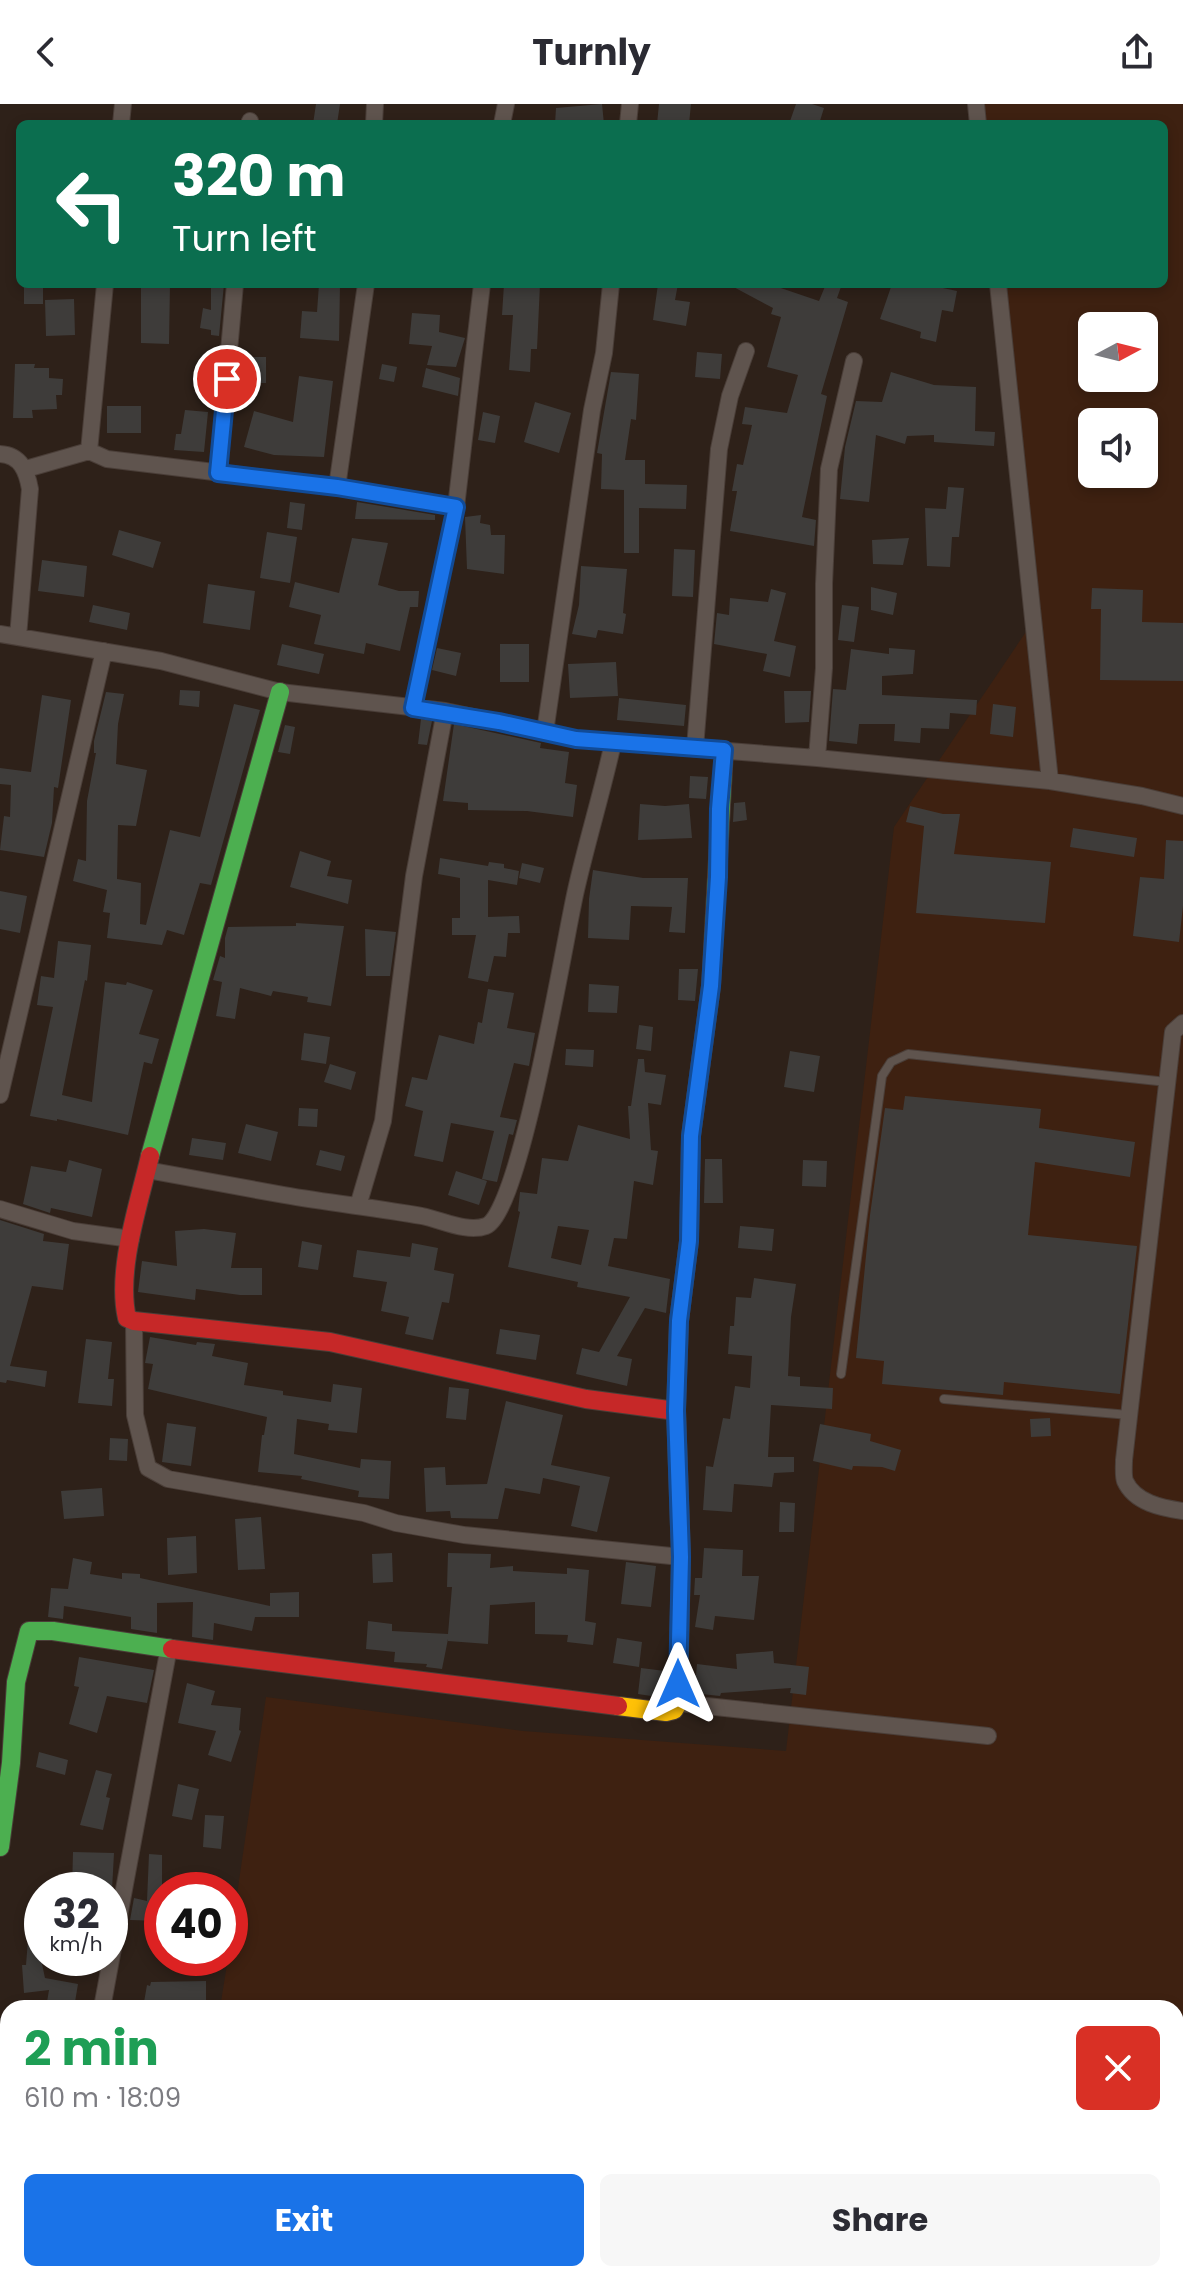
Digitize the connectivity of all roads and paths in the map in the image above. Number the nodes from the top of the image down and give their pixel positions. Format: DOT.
graph roads {
  1 [pos="105,288"];
  2 [pos="235,288"];
  3 [pos="365,288"];
  4 [pos="482,288"];
  5 [pos="611,288"];
  6 [pos="998,288"];
  7 [pos="746,351"];
  8 [pos="854,361"];
  9 [pos="89,451"];
  10 [pos="0,454"];
  11 [pos="26,469"];
  12 [pos="218,473"];
  13 [pos="337,487"];
  14 [pos="456,507"];
  15 [pos="0,634"];
  16 [pos="18,637"];
  17 [pos="104,651"];
  18 [pos="280,692"];
  19 [pos="413,708"];
  20 [pos="445,711"];
  21 [pos="545,732"];
  22 [pos="613,743"];
  23 [pos="695,748"];
  24 [pos="724,750"];
  25 [pos="817,758"];
  26 [pos="1050,781"];
  27 [pos="1183,806"];
  28 [pos="1183,1023"];
  29 [pos="1167,1082"];
  30 [pos="0,1095"];
  31 [pos="147,1170"];
  32 [pos="358,1206"];
  33 [pos="0,1209"];
  34 [pos="131,1239"];
  35 [pos="134,1321"];
  36 [pos="841,1374"];
  37 [pos="944,1399"];
  38 [pos="676,1411"];
  39 [pos="1130,1415"];
  40 [pos="1183,1511"];
  41 [pos="681,1557"];
  42 [pos="169,1647"];
  43 [pos="678,1703"];
  44 [pos="988,1736"];
  45 [pos="0,1847"];
  46 [pos="103,2000"];
  1 -- 9 [label="street"];
  2 -- 12 [label="street"];
  3 -- 13 [label="street"];
  4 -- 14 [label="street"];
  5 -- 21 [label="street"];
  6 -- 26 [label="street"];
  7 -- 23 [label="street"];
  8 -- 25 [label="street"];
  9 -- 11 [label="street"];
  9 -- 12 [label="street"];
  10 -- 11 [label="street"];
  11 -- 16 [label="street"];
  12 -- 13 [label="street"];
  13 -- 14 [label="street"];
  14 -- 19 [label="street"];
  15 -- 16 [label="street"];
  16 -- 17 [label="street"];
  17 -- 18 [label="street"];
  17 -- 30 [label="street"];
  18 -- 19 [label="street"];
  18 -- 31 [label="street"];
  19 -- 20 [label="street"];
  20 -- 21 [label="street"];
  20 -- 32 [label="street"];
  21 -- 22 [label="street"];
  22 -- 23 [label="street"];
  22 -- 32 [label="street"];
  23 -- 24 [label="street"];
  24 -- 25 [label="street"];
  24 -- 38 [label="street"];
  25 -- 26 [label="street"];
  26 -- 27 [label="street"];
  28 -- 29 [label="street"];
  29 -- 36 [label="lane"];
  29 -- 39 [label="street"];
  31 -- 32 [label="street"];
  31 -- 34 [label="street"];
  33 -- 34 [label="street"];
  34 -- 35 [label="street"];
  35 -- 38 [label="street"];
  35 -- 41 [label="street"];
  37 -- 39 [label="lane"];
  38 -- 41 [label="street"];
  39 -- 40 [label="street"];
  41 -- 43 [label="street"];
  42 -- 43 [label="street"];
  42 -- 45 [label="street"];
  42 -- 46 [label="street"];
  43 -- 44 [label="street"];
}
